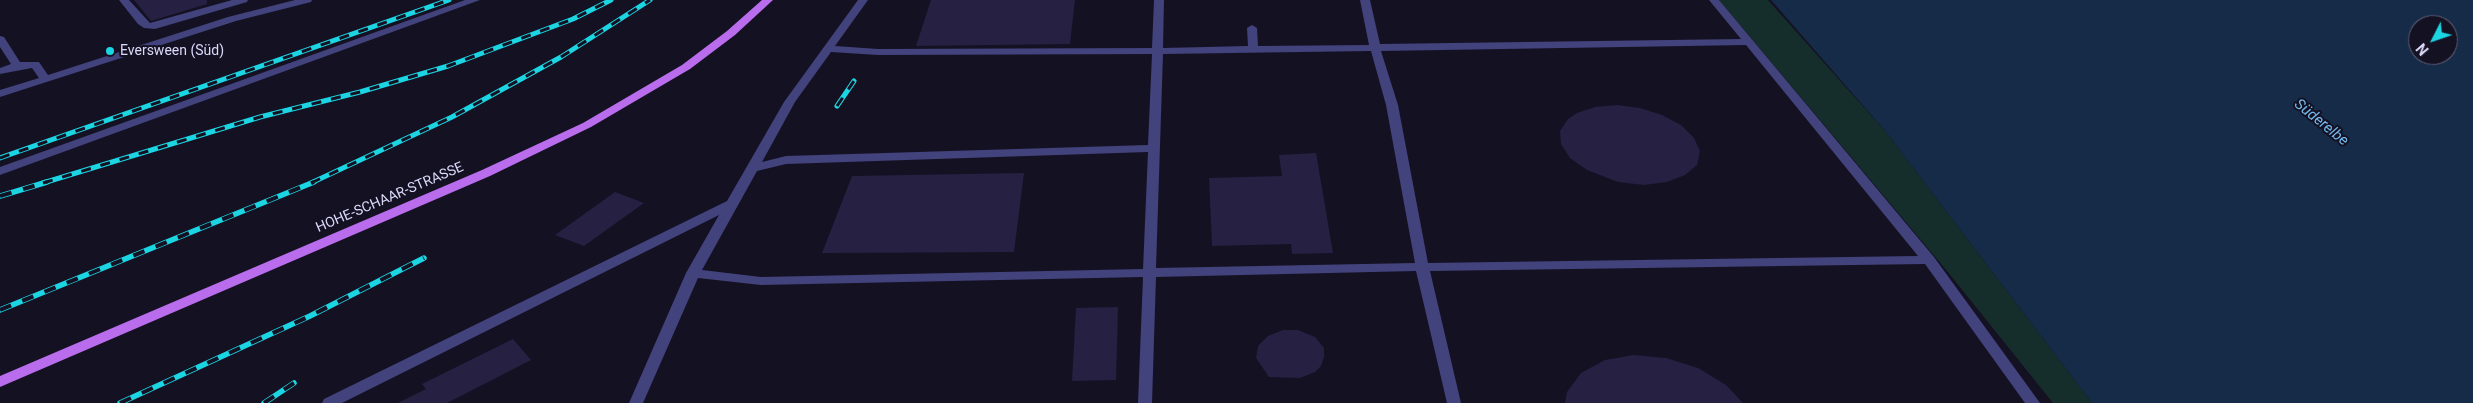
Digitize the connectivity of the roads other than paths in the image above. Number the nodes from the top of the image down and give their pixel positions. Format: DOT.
graph roads {
  1 [pos="124,0"];
  2 [pos="244,0"];
  3 [pos="308,0"];
  4 [pos="475,0"];
  5 [pos="768,0"];
  6 [pos="863,0"];
  7 [pos="1159,0"];
  8 [pos="1365,0"];
  9 [pos="1714,0"];
  10 [pos="1252,28"];
  11 [pos="0,39"];
  12 [pos="1748,42"];
  13 [pos="1375,47"];
  14 [pos="1253,48"];
  15 [pos="829,49"];
  16 [pos="1158,51"];
  17 [pos="17,66"];
  18 [pos="0,71"];
  19 [pos="46,79"];
  20 [pos="0,94"];
  21 [pos="1154,148"];
  22 [pos="754,168"];
  23 [pos="0,171"];
  24 [pos="732,204"];
  25 [pos="1929,260"];
  26 [pos="1422,267"];
  27 [pos="693,274"];
  28 [pos="1149,274"];
  29 [pos="0,382"];
  30 [pos="329,403"];
  31 [pos="636,403"];
  32 [pos="1145,403"];
  33 [pos="1454,403"];
  34 [pos="2033,403"];
  1 -- 2 [label="street"];
  3 -- 19 [label="street"];
  4 -- 23 [label="street"];
  5 -- 29 [label="main road, HOHE-SCHAAR-STRASSE"];
  6 -- 15 [label="street"];
  7 -- 16 [label="street"];
  8 -- 13 [label="street"];
  9 -- 12 [label="street"];
  10 -- 14 [label="street"];
  11 -- 17 [label="street"];
  12 -- 13 [label="street"];
  12 -- 25 [label="street"];
  13 -- 14 [label="street"];
  13 -- 26 [label="street"];
  14 -- 16 [label="street"];
  15 -- 16 [label="street"];
  15 -- 22 [label="street"];
  16 -- 21 [label="street"];
  17 -- 18 [label="street"];
  17 -- 19 [label="street"];
  19 -- 20 [label="street"];
  21 -- 22 [label="street"];
  21 -- 28 [label="street"];
  22 -- 24 [label="street"];
  24 -- 27 [label="street"];
  24 -- 30 [label="street"];
  25 -- 26 [label="street"];
  25 -- 34 [label="street"];
  26 -- 28 [label="street"];
  26 -- 33 [label="street"];
  27 -- 28 [label="street"];
  27 -- 31 [label="street"];
  28 -- 32 [label="street"];
}
